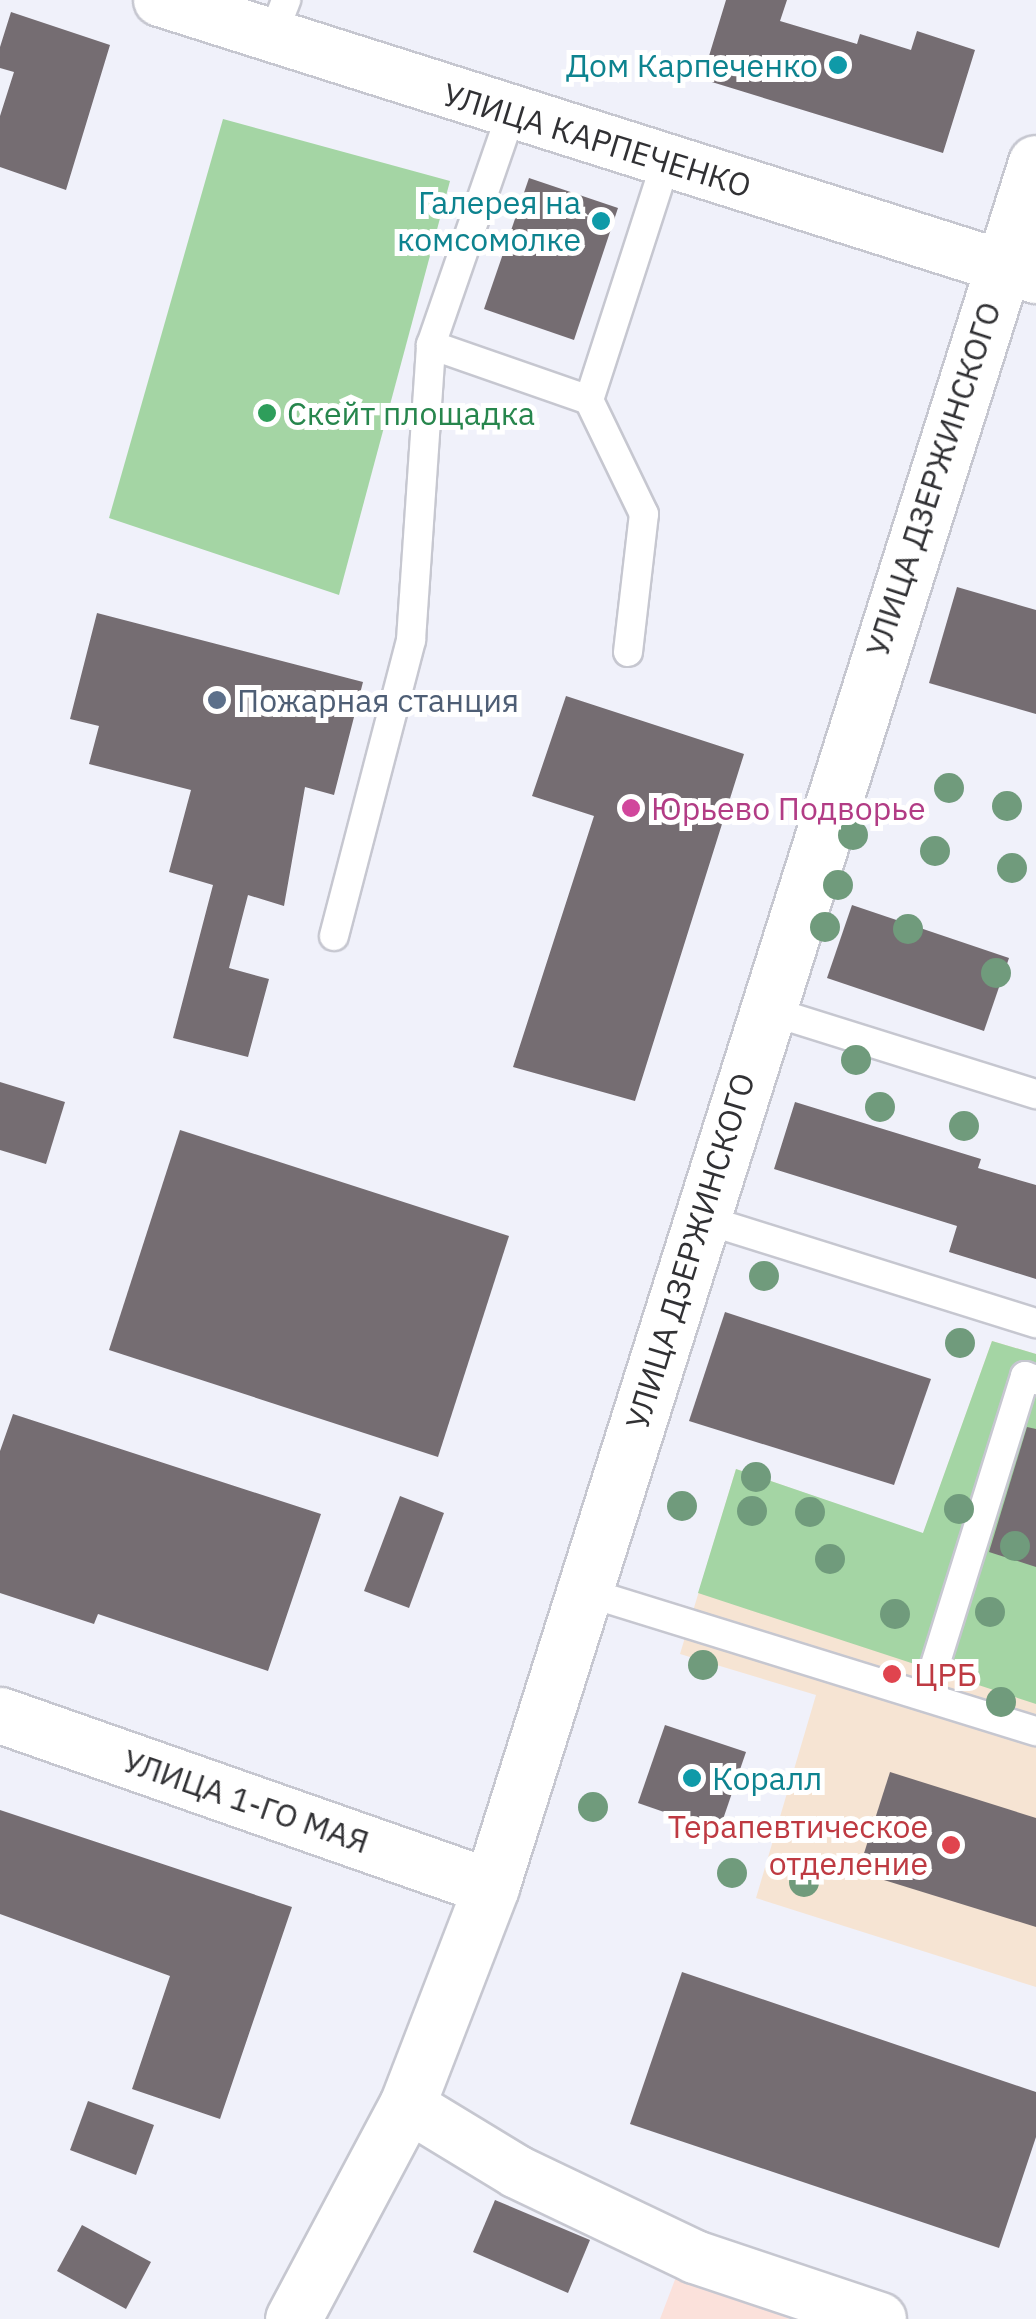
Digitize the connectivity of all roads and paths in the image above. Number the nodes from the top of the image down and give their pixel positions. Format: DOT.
graph roads {
  1 [pos="160,0"];
  2 [pos="279,18"];
  3 [pos="511,114"];
  4 [pos="666,162"];
  5 [pos="1036,163"];
  6 [pos="1019,272"];
  7 [pos="431,345"];
  8 [pos="590,400"];
  9 [pos="628,652"];
  10 [pos="334,936"];
  11 [pos="764,1010"];
  12 [pos="1036,1094"];
  13 [pos="700,1218"];
  14 [pos="1036,1323"];
  15 [pos="1036,1380"];
  16 [pos="586,1592"];
  17 [pos="926,1694"];
  18 [pos="0,1715"];
  19 [pos="1036,1731"];
  20 [pos="491,1887"];
  21 [pos="407,2104"];
  22 [pos="293,2319"];
  23 [pos="880,2319"];
  1 -- 2 [label="street, УЛИЦА КАРПЕЧЕНКО"];
  2 -- 3 [label="street, УЛИЦА КАРПЕЧЕНКО"];
  3 -- 4 [label="street, УЛИЦА КАРПЕЧЕНКО"];
  3 -- 7 [label="lane"];
  4 -- 6 [label="street, УЛИЦА КАРПЕЧЕНКО"];
  4 -- 8 [label="lane"];
  5 -- 6 [label="main road, УЛИЦА ДЗЕРЖИНСКОГО"];
  6 -- 11 [label="main road, УЛИЦА ДЗЕРЖИНСКОГО"];
  7 -- 8 [label="lane"];
  7 -- 10 [label="lane"];
  8 -- 9 [label="lane"];
  11 -- 12 [label="lane"];
  11 -- 13 [label="main road, УЛИЦА ДЗЕРЖИНСКОГО"];
  13 -- 14 [label="lane"];
  13 -- 16 [label="main road, УЛИЦА ДЗЕРЖИНСКОГО"];
  15 -- 17 [label="lane"];
  16 -- 17 [label="lane"];
  16 -- 20 [label="main road, УЛИЦА ДЗЕРЖИНСКОГО"];
  17 -- 19 [label="lane"];
  18 -- 20 [label="main road, УЛИЦА 1-ГО МАЯ"];
  20 -- 21 [label="main road, УЛИЦА ДЗЕРЖИНСКОГО"];
  21 -- 22 [label="main road, УЛИЦА ДЗЕРЖИНСКОГО"];
  21 -- 23 [label="street"];
}
